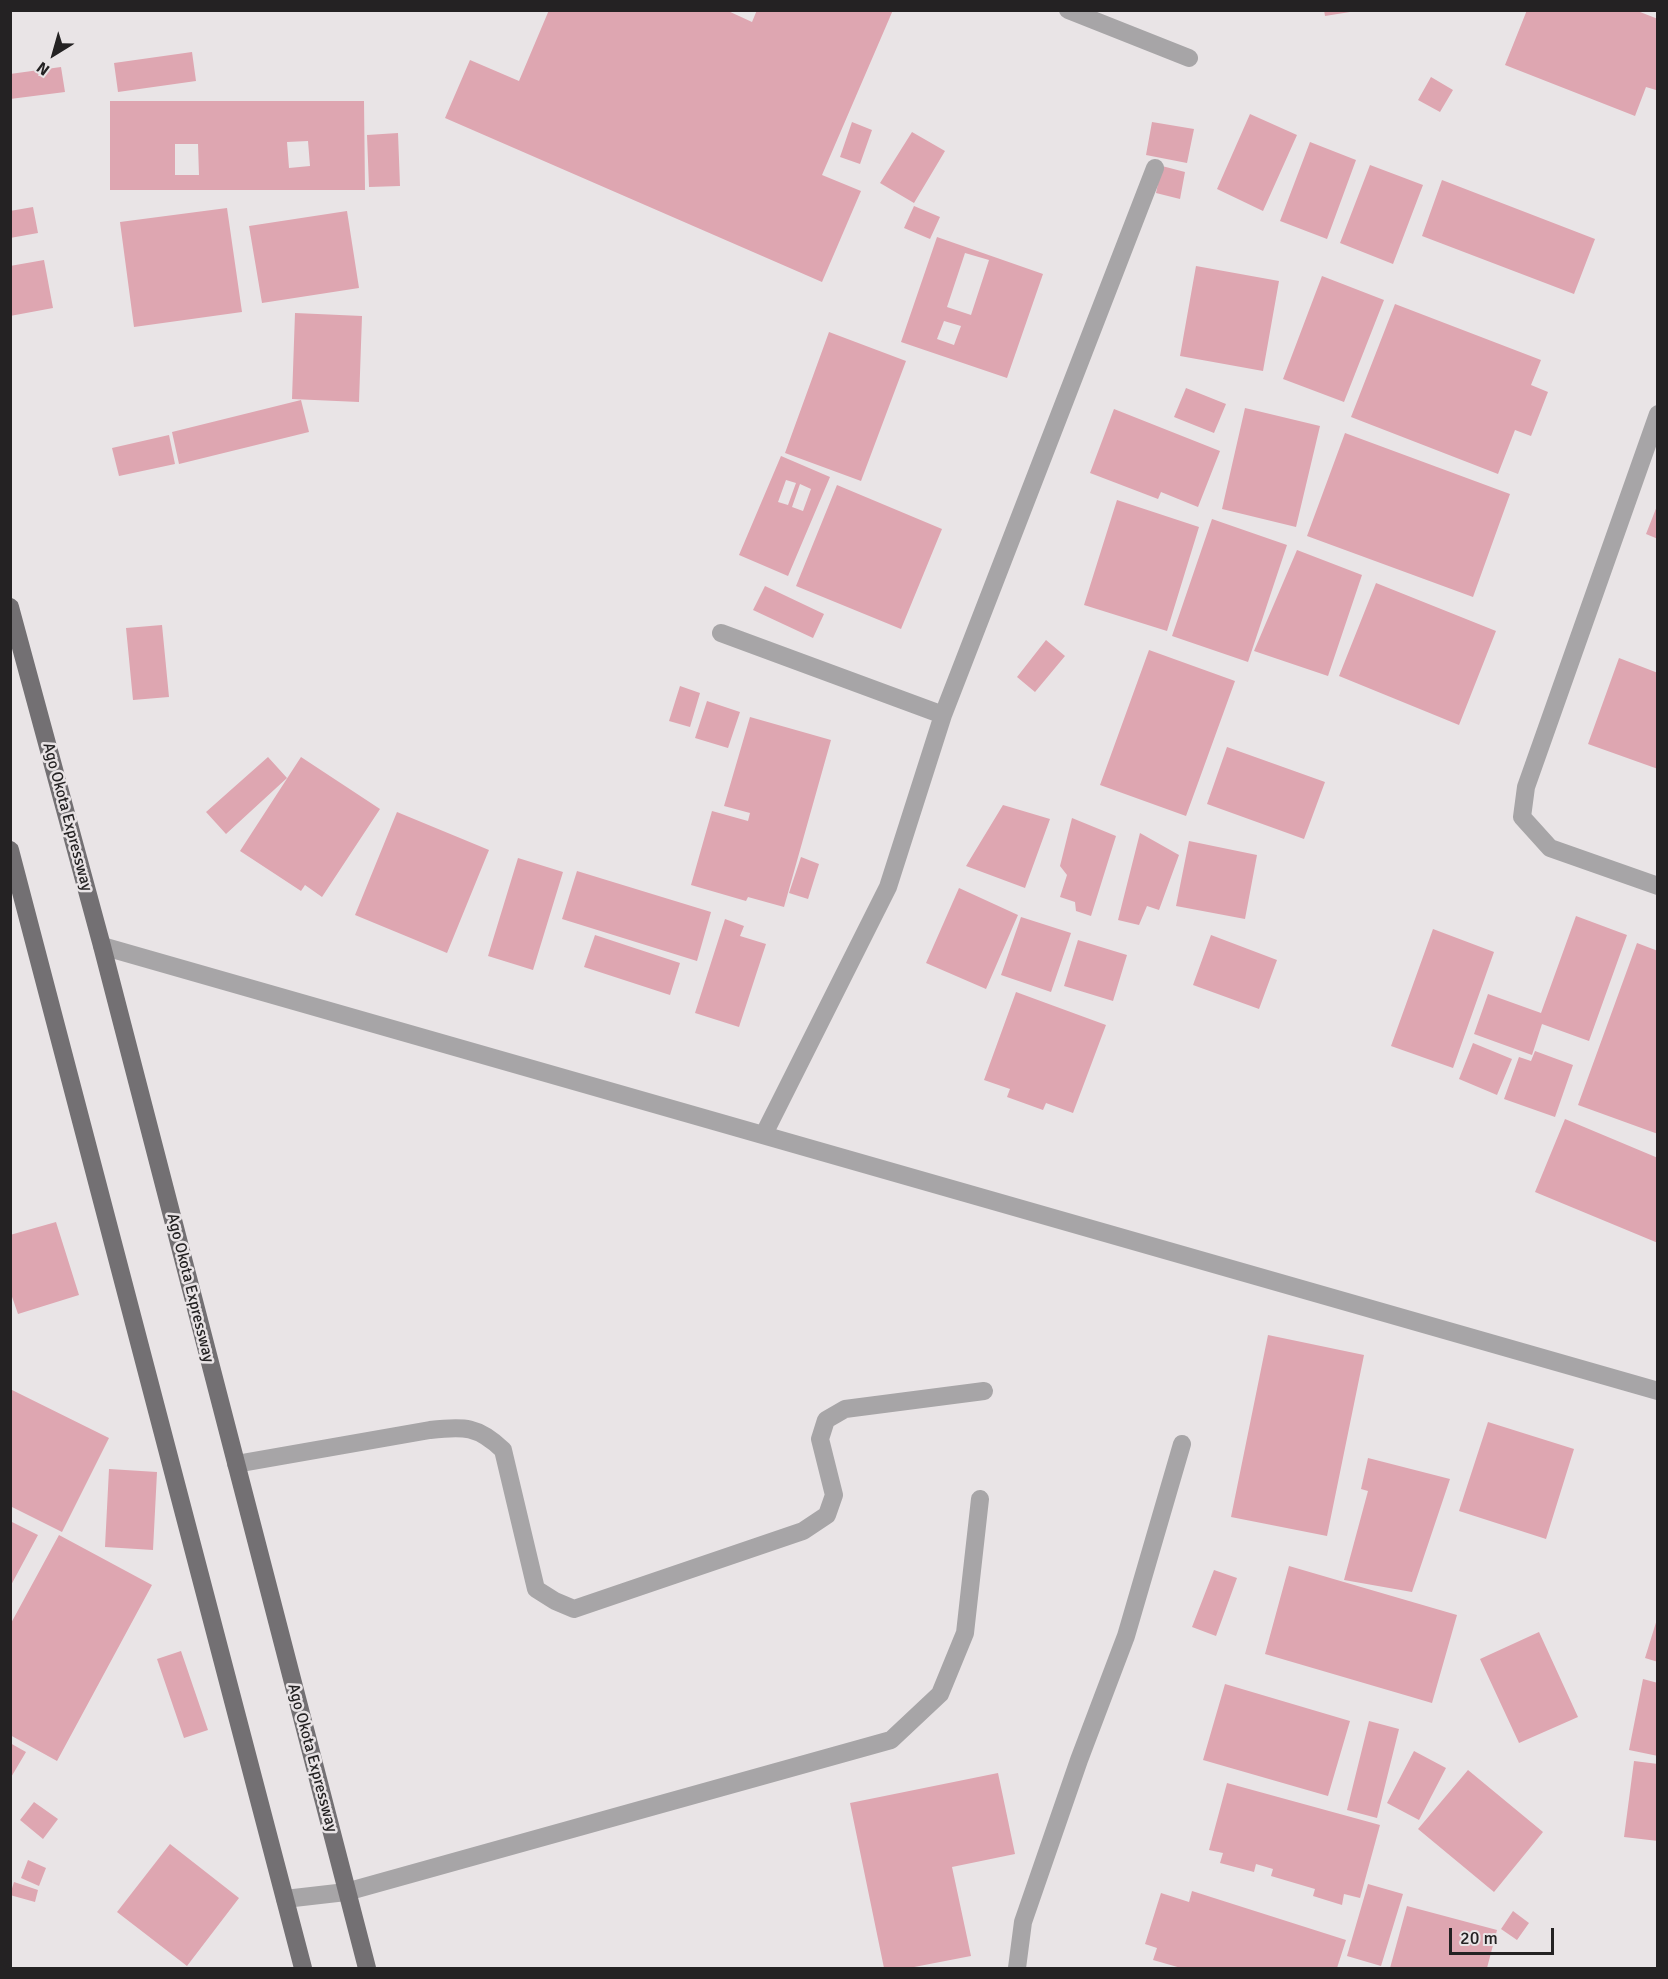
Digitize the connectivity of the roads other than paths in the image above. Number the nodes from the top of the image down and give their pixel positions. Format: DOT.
graph roads {
  1 [pos="1068,10"];
  2 [pos="1189,57"];
  3 [pos="1155,168"];
  4 [pos="1658,414"];
  5 [pos="10,608"];
  6 [pos="721,633"];
  7 [pos="944,715"];
  8 [pos="10,850"];
  9 [pos="1658,886"];
  10 [pos="102,946"];
  11 [pos="764,1134"];
  12 [pos="984,1391"];
  13 [pos="1658,1391"];
  14 [pos="1182,1444"];
  15 [pos="236,1464"];
  16 [pos="980,1499"];
  17 [pos="346,1892"];
  18 [pos="285,1899"];
  19 [pos="303,1968"];
  20 [pos="367,1968"];
  21 [pos="1017,1968"];
  1 -- 2 [label="street"];
  3 -- 7 [label="street"];
  4 -- 9 [label="street"];
  5 -- 10 [label="main road, Ago Okota Expressway"];
  6 -- 7 [label="street"];
  7 -- 11 [label="street"];
  8 -- 18 [label="main road"];
  10 -- 11 [label="street"];
  10 -- 15 [label="main road, Ago Okota Expressway"];
  11 -- 13 [label="street"];
  12 -- 15 [label="street"];
  14 -- 21 [label="street"];
  15 -- 17 [label="main road, Ago Okota Expressway"];
  16 -- 17 [label="street"];
  17 -- 18 [label="street"];
  17 -- 20 [label="main road, Ago Okota Expressway"];
  18 -- 19 [label="main road"];
}
